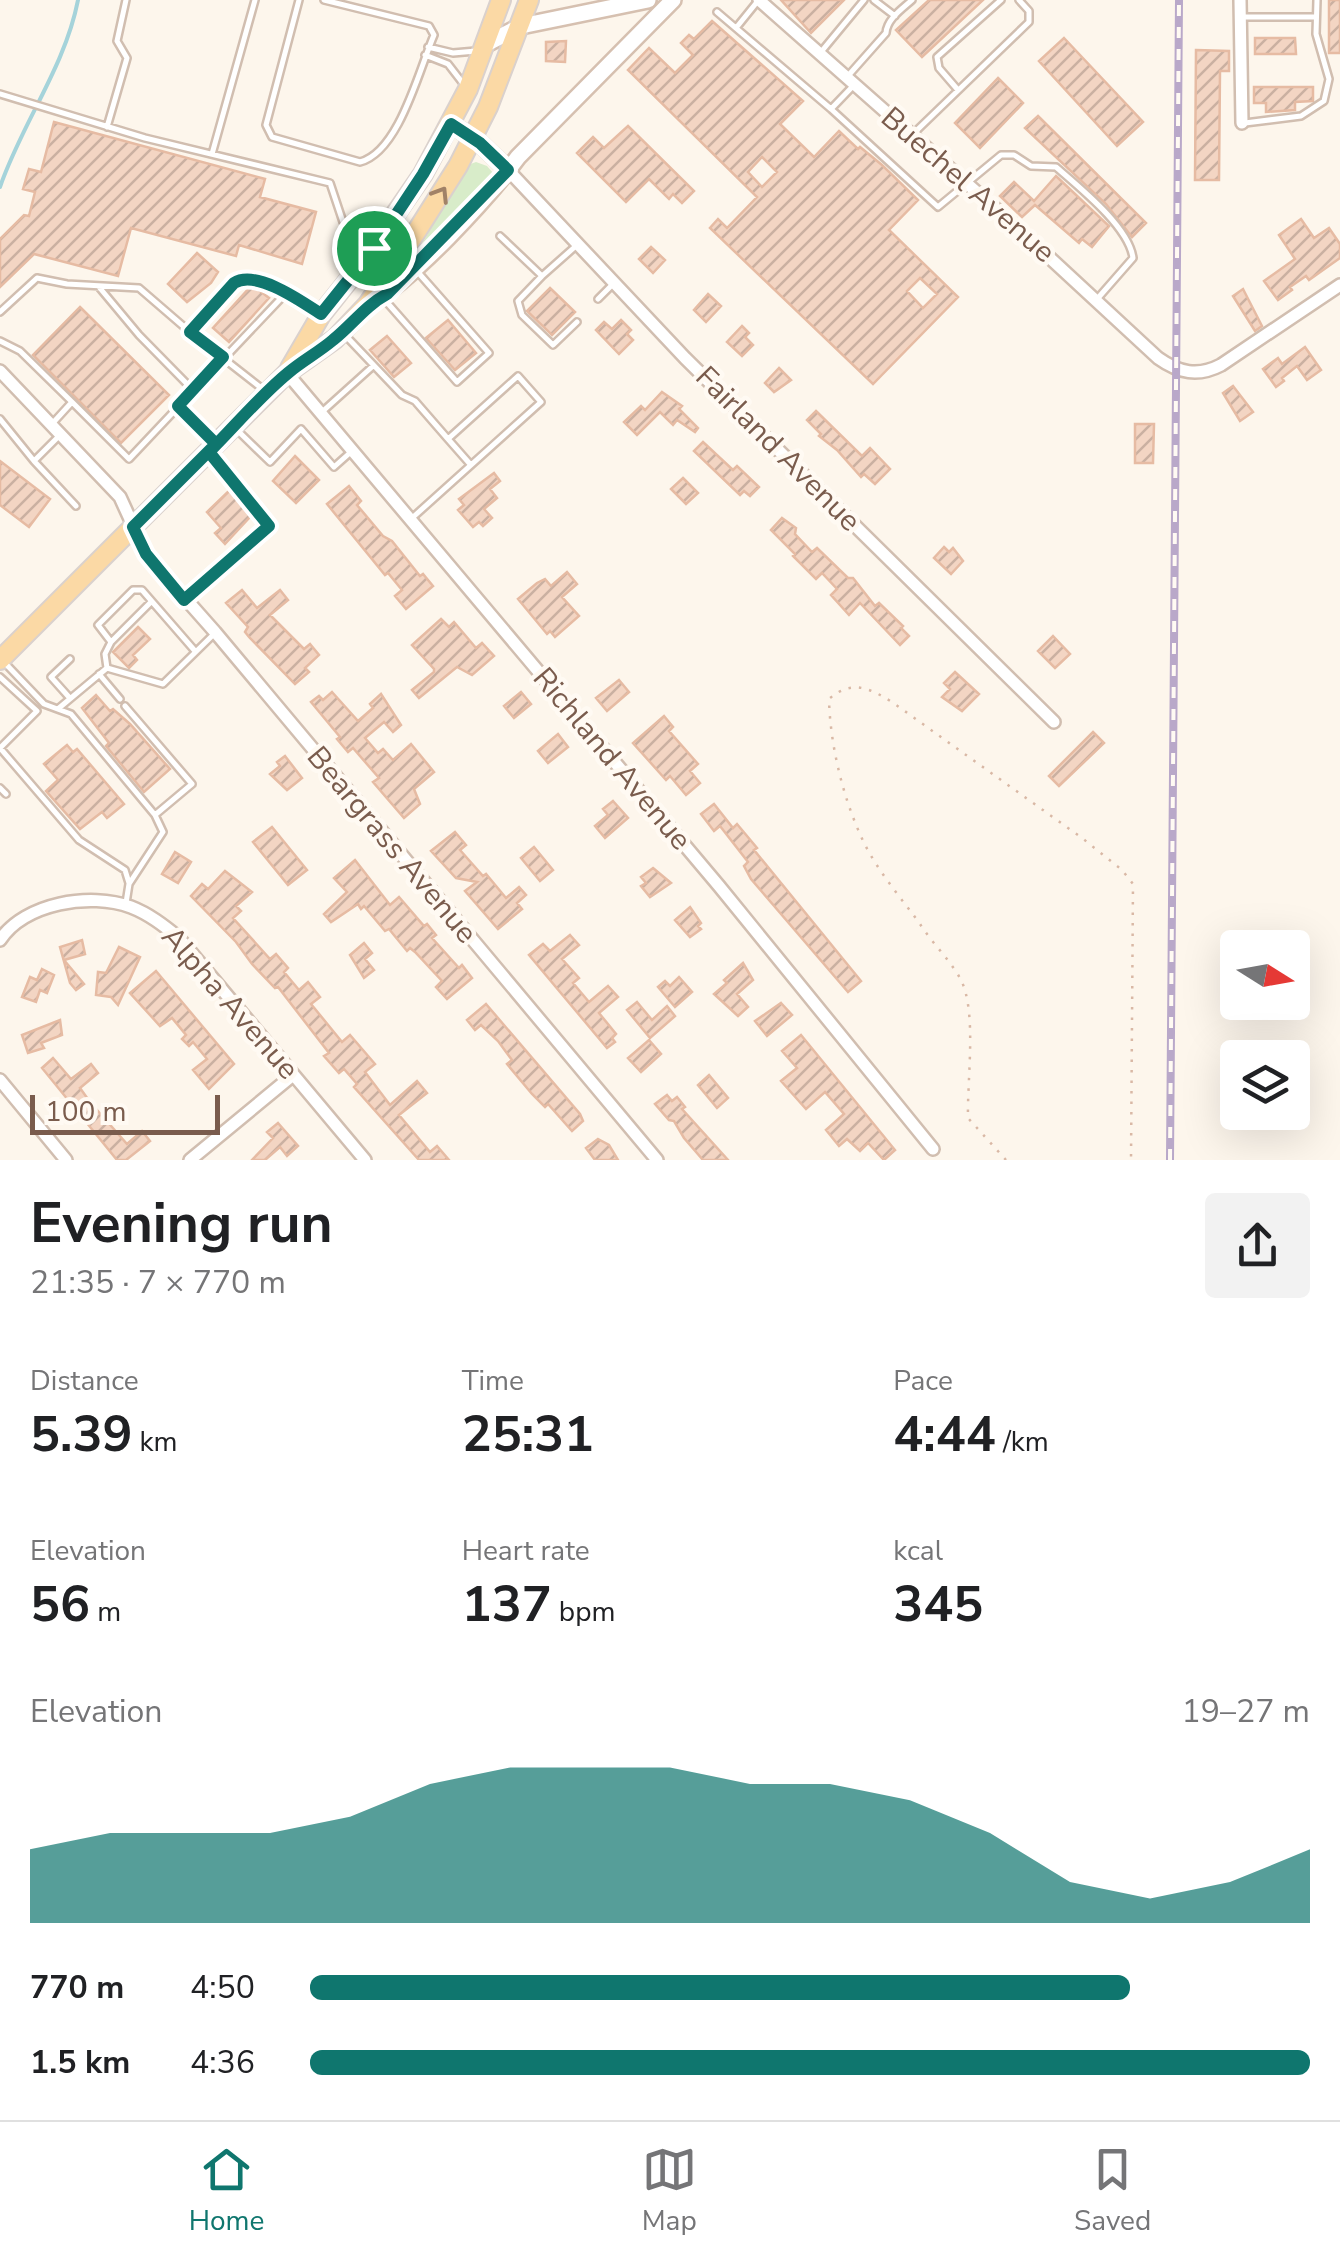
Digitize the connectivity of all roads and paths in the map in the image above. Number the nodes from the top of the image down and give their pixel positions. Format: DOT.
graph roads {
  1 [pos="126,0"];
  2 [pos="255,0"];
  3 [pos="299,0"];
  4 [pos="324,0"];
  5 [pos="501,0"];
  6 [pos="529,0"];
  7 [pos="648,0"];
  8 [pos="673,0"];
  9 [pos="759,0"];
  10 [pos="864,0"];
  11 [pos="874,0"];
  12 [pos="912,0"];
  13 [pos="1001,0"];
  14 [pos="1019,0"];
  15 [pos="1240,0"];
  16 [pos="1316,0"];
  17 [pos="717,12"];
  18 [pos="895,16"];
  19 [pos="1241,17"];
  20 [pos="1316,17"];
  21 [pos="521,26"];
  22 [pos="736,28"];
  23 [pos="485,47"];
  24 [pos="428,48"];
  25 [pos="819,54"];
  26 [pos="425,55"];
  27 [pos="1340,65"];
  28 [pos="1327,66"];
  29 [pos="850,81"];
  30 [pos="468,88"];
  31 [pos="958,90"];
  32 [pos="0,94"];
  33 [pos="831,109"];
  34 [pos="1242,123"];
  35 [pos="451,124"];
  36 [pos="107,127"];
  37 [pos="912,135"];
  38 [pos="472,138"];
  39 [pos="212,154"];
  40 [pos="508,170"];
  41 [pos="966,182"];
  42 [pos="500,236"];
  43 [pos="577,245"];
  44 [pos="374,248"];
  45 [pos="414,268"];
  46 [pos="542,276"];
  47 [pos="614,283"];
  48 [pos="1340,285"];
  49 [pos="100,287"];
  50 [pos="286,293"];
  51 [pos="375,300"];
  52 [pos="598,300"];
  53 [pos="1096,301"];
  54 [pos="0,312"];
  55 [pos="321,314"];
  56 [pos="577,322"];
  57 [pos="342,331"];
  58 [pos="190,332"];
  59 [pos="0,341"];
  60 [pos="223,357"];
  61 [pos="374,366"];
  62 [pos="0,371"];
  63 [pos="288,373"];
  64 [pos="193,390"];
  65 [pos="268,392"];
  66 [pos="72,402"];
  67 [pos="178,406"];
  68 [pos="320,412"];
  69 [pos="0,418"];
  70 [pos="234,427"];
  71 [pos="56,430"];
  72 [pos="448,439"];
  73 [pos="213,448"];
  74 [pos="352,451"];
  75 [pos="34,460"];
  76 [pos="470,464"];
  77 [pos="76,506"];
  78 [pos="411,519"];
  79 [pos="133,527"];
  80 [pos="184,600"];
  81 [pos="152,602"];
  82 [pos="216,632"];
  83 [pos="110,642"];
  84 [pos="195,651"];
  85 [pos="70,659"];
  86 [pos="0,660"];
  87 [pos="107,668"];
  88 [pos="99,674"];
  89 [pos="0,678"];
  90 [pos="68,697"];
  91 [pos="120,699"];
  92 [pos="44,704"];
  93 [pos="125,706"];
  94 [pos="59,708"];
  95 [pos="37,711"];
  96 [pos="1054,722"];
  97 [pos="154,815"];
  98 [pos="129,884"];
  99 [pos="125,906"];
  100 [pos="5,922"];
  101 [pos="0,940"];
  102 [pos="293,1075"];
  103 [pos="0,1080"];
  104 [pos="932,1149"];
  105 [pos="66,1160"];
  106 [pos="190,1160"];
  107 [pos="364,1160"];
  108 [pos="657,1160"];
  109 [pos="1006,1160"];
  110 [pos="1131,1160"];
  1 -- 36 [label="lane"];
  2 -- 39 [label="lane"];
  3 -- 26 [label="lane"];
  4 -- 24 [label="lane"];
  5 -- 23 [label="main road"];
  6 -- 21 [label="main road"];
  7 -- 21 [label="main road"];
  8 -- 40 [label="main road"];
  9 -- 22 [label="lane"];
  9 -- 25 [label="street, Buechel Avenue"];
  10 -- 25 [label="lane"];
  11 -- 18 [label="lane"];
  12 -- 18 [label="lane"];
  13 -- 31 [label="lane"];
  14 -- 31 [label="lane"];
  15 -- 19 [label="street"];
  16 -- 20 [label="lane"];
  17 -- 22 [label="lane"];
  18 -- 29 [label="lane"];
  19 -- 20 [label="lane"];
  19 -- 34 [label="street"];
  20 -- 28 [label="lane"];
  21 -- 23 [label="main road"];
  21 -- 38 [label="main road"];
  22 -- 33 [label="lane"];
  23 -- 24 [label="lane"];
  23 -- 30 [label="main road"];
  24 -- 26 [label="lane"];
  25 -- 29 [label="street, Buechel Avenue"];
  26 -- 30 [label="lane"];
  27 -- 28 [label="lane"];
  28 -- 34 [label="lane"];
  29 -- 33 [label="lane"];
  29 -- 37 [label="street, Buechel Avenue"];
  30 -- 35 [label="main road"];
  31 -- 37 [label="lane"];
  32 -- 36 [label="lane"];
  33 -- 41 [label="lane"];
  35 -- 38 [label="main road"];
  35 -- 44 [label="main road"];
  36 -- 39 [label="lane"];
  37 -- 41 [label="street, Buechel Avenue"];
  38 -- 40 [label="main road"];
  51 -- 38 [label="main road, one-way"];
  39 -- 44 [label="lane"];
  40 -- 43 [label="street, Fairland Avenue"];
  40 -- 45 [label="main road"];
  41 -- 53 [label="street, Buechel Avenue"];
  41 -- 53 [label="lane"];
  42 -- 46 [label="lane"];
  43 -- 46 [label="lane"];
  43 -- 47 [label="street, Fairland Avenue"];
  44 -- 55 [label="main road"];
  45 -- 51 [label="main road"];
  45 -- 51 [label="lane"];
  46 -- 56 [label="lane"];
  47 -- 52 [label="lane"];
  47 -- 96 [label="street, Fairland Avenue"];
  48 -- 53 [label="street, Buechel Avenue"];
  49 -- 54 [label="lane"];
  49 -- 58 [label="lane"];
  49 -- 64 [label="lane"];
  50 -- 55 [label="lane"];
  50 -- 58 [label="lane"];
  50 -- 60 [label="lane"];
  51 -- 57 [label="main road"];
  55 -- 57 [label="main road"];
  55 -- 63 [label="main road"];
  57 -- 61 [label="lane"];
  57 -- 63 [label="main road"];
  58 -- 60 [label="lane"];
  59 -- 66 [label="lane"];
  60 -- 64 [label="lane"];
  60 -- 65 [label="lane"];
  61 -- 68 [label="lane"];
  61 -- 72 [label="lane"];
  62 -- 71 [label="street, Beargrass Avenue"];
  63 -- 65 [label="main road"];
  63 -- 68 [label="street, Richland Avenue"];
  64 -- 67 [label="lane"];
  65 -- 70 [label="main road"];
  66 -- 67 [label="lane"];
  66 -- 71 [label="lane"];
  67 -- 73 [label="lane"];
  68 -- 74 [label="street, Richland Avenue"];
  69 -- 75 [label="lane"];
  70 -- 73 [label="main road"];
  70 -- 74 [label="lane"];
  71 -- 75 [label="lane"];
  71 -- 79 [label="street, Beargrass Avenue"];
  72 -- 76 [label="lane"];
  72 -- 76 [label="lane"];
  73 -- 79 [label="main road"];
  73 -- 80 [label="lane"];
  74 -- 78 [label="street, Richland Avenue"];
  75 -- 77 [label="lane"];
  76 -- 78 [label="lane"];
  78 -- 104 [label="street, Richland Avenue"];
  79 -- 80 [label="street, Beargrass Avenue"];
  79 -- 86 [label="main road"];
  80 -- 82 [label="street, Beargrass Avenue"];
  81 -- 83 [label="lane"];
  81 -- 83 [label="lane"];
  81 -- 84 [label="lane"];
  82 -- 84 [label="lane"];
  82 -- 108 [label="street, Beargrass Avenue"];
  83 -- 87 [label="lane"];
  84 -- 87 [label="lane"];
  85 -- 90 [label="lane"];
  86 -- 92 [label="lane"];
  87 -- 88 [label="lane"];
  88 -- 90 [label="lane"];
  88 -- 91 [label="lane"];
  89 -- 95 [label="lane"];
  90 -- 94 [label="lane"];
  92 -- 94 [label="lane"];
  92 -- 95 [label="lane"];
  93 -- 97 [label="lane"];
  94 -- 97 [label="lane"];
  95 -- 98 [label="lane"];
  97 -- 98 [label="lane"];
  98 -- 99 [label="lane"];
  99 -- 100 [label="street, Alpha Avenue"];
  99 -- 102 [label="street, Alpha Avenue"];
  100 -- 101 [label="street"];
  102 -- 106 [label="street"];
  102 -- 107 [label="street, Alpha Avenue"];
  103 -- 105 [label="street"];
  109 -- 110 [label="path"];
}
